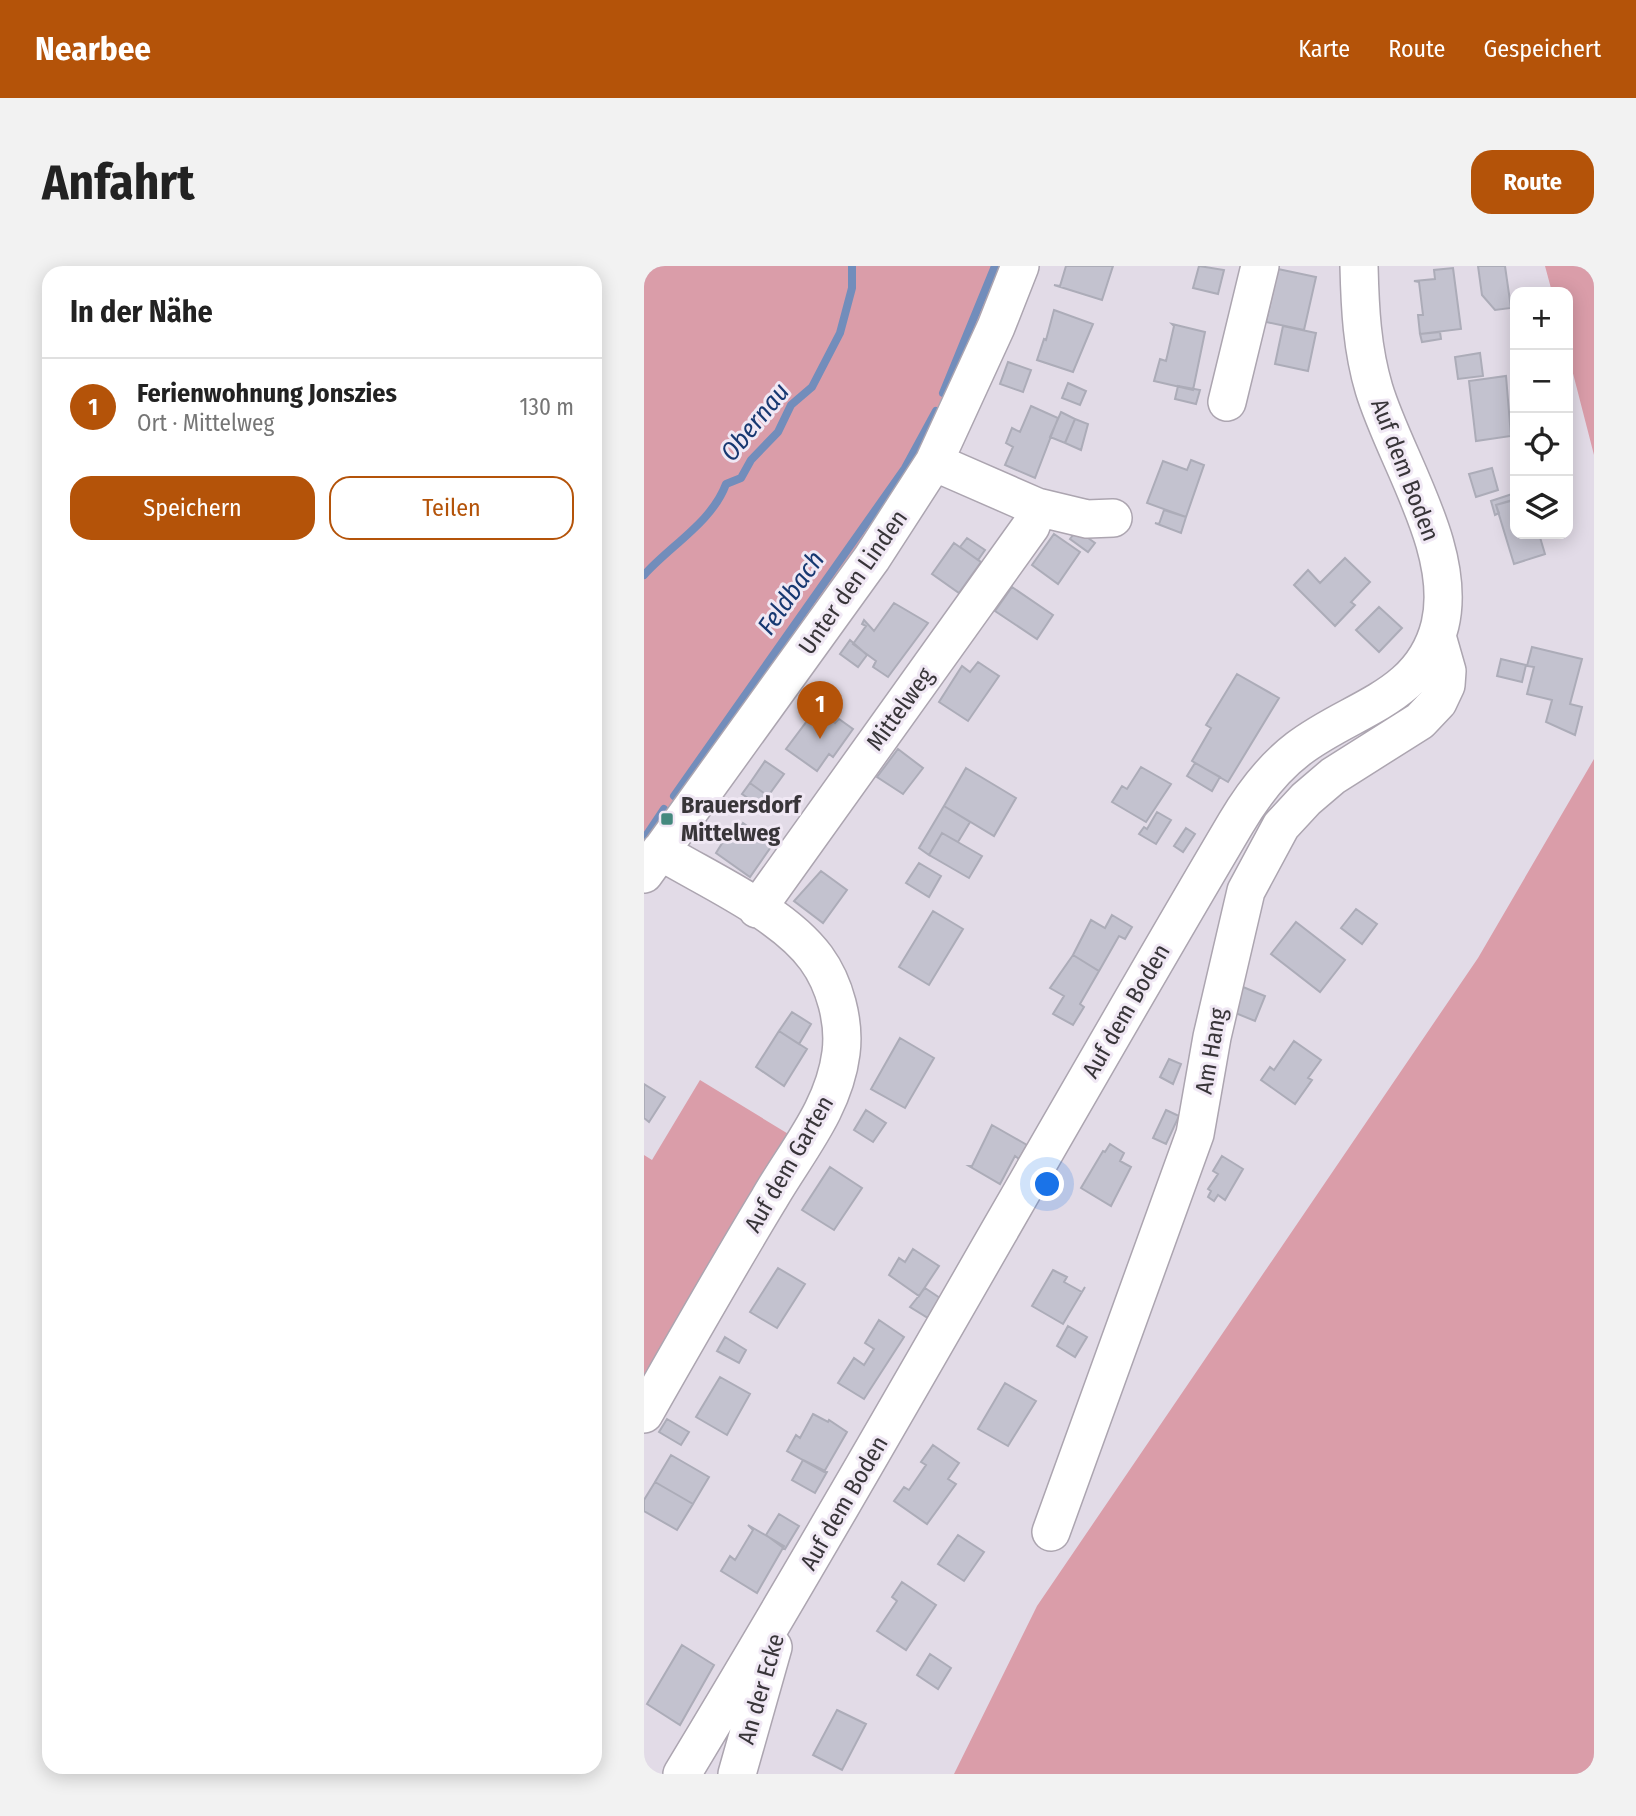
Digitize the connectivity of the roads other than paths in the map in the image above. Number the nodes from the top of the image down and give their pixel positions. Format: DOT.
graph roads {
  1 [pos="1020,266"];
  2 [pos="1260,266"];
  3 [pos="1359,266"];
  4 [pos="1227,402"];
  5 [pos="934,462"];
  6 [pos="1037,507"];
  7 [pos="1113,517"];
  8 [pos="1437,636"];
  9 [pos="652,863"];
  10 [pos="757,909"];
  11 [pos="644,1414"];
  12 [pos="1051,1532"];
  13 [pos="785,1603"];
  14 [pos="682,1774"];
  15 [pos="737,1774"];
  1 -- 5 [label="street, Unter den Linden"];
  2 -- 4 [label="street"];
  3 -- 8 [label="street, Auf dem Boden"];
  5 -- 6 [label="street"];
  5 -- 9 [label="street, Unter den Linden"];
  6 -- 7 [label="street"];
  6 -- 10 [label="street, Mittelweg"];
  8 -- 12 [label="street, Am Hang"];
  8 -- 13 [label="street, Auf dem Boden"];
  9 -- 10 [label="street, Auf dem Garten"];
  10 -- 11 [label="street, Auf dem Garten"];
  13 -- 14 [label="street, Auf dem Boden"];
  13 -- 15 [label="street, An der Ecke"];
}
